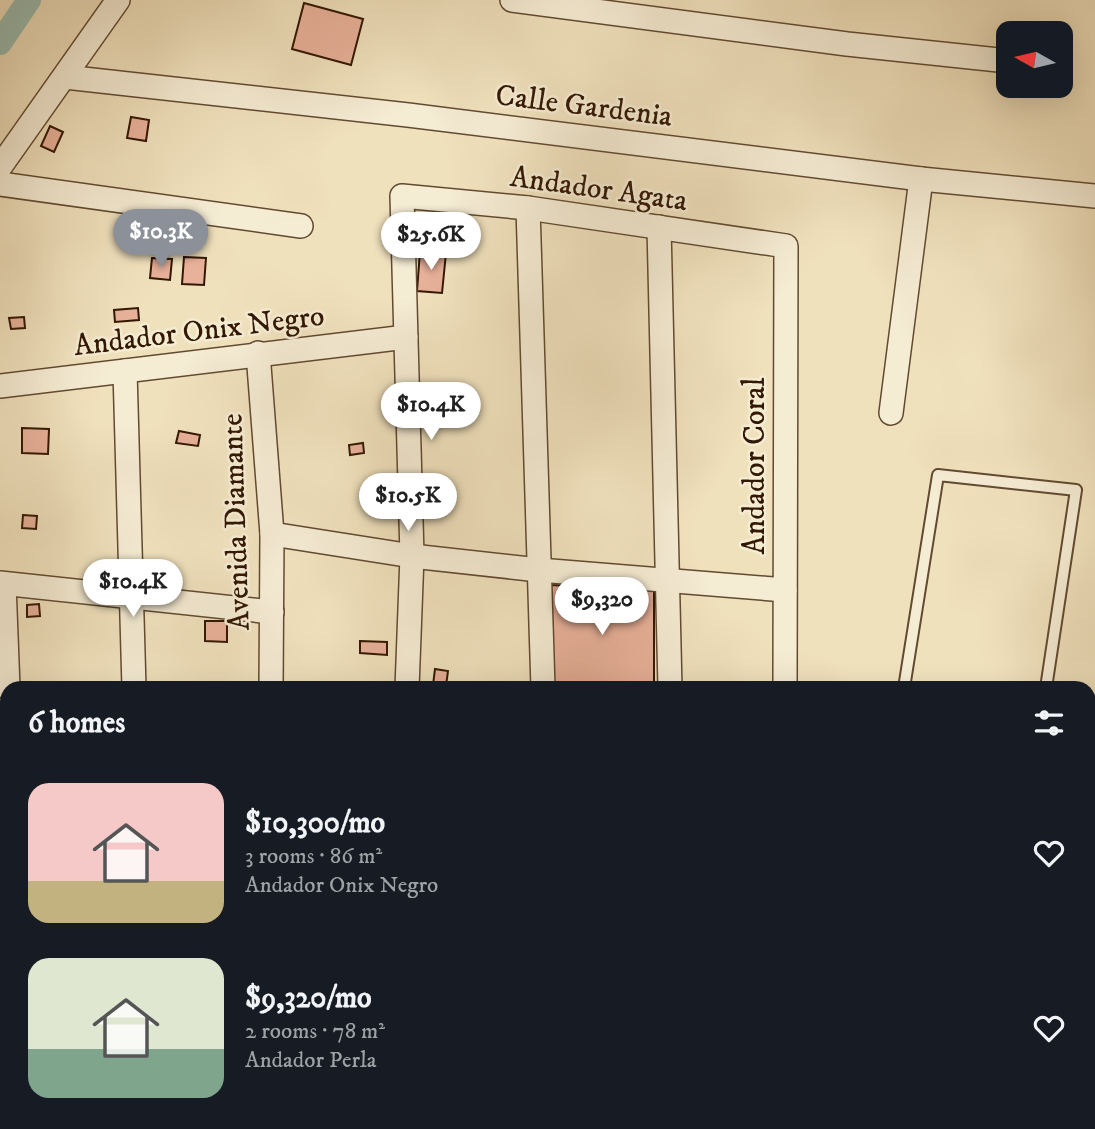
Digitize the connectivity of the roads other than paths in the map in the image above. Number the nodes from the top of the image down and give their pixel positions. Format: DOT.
graph roads {
  1 [pos="118,0"];
  2 [pos="512,0"];
  3 [pos="996,60"];
  4 [pos="65,78"];
  5 [pos="0,167"];
  6 [pos="921,179"];
  7 [pos="0,184"];
  8 [pos="1095,196"];
  9 [pos="528,208"];
  10 [pos="301,226"];
  11 [pos="659,227"];
  12 [pos="786,246"];
  13 [pos="406,337"];
  14 [pos="258,354"];
  15 [pos="125,371"];
  16 [pos="0,386"];
  17 [pos="891,413"];
  18 [pos="272,534"];
  19 [pos="412,556"];
  20 [pos="539,570"];
  21 [pos="667,582"];
  22 [pos="2,584"];
  23 [pos="785,590"];
  24 [pos="133,597"];
  25 [pos="272,612"];
  26 [pos="8,681"];
  27 [pos="134,681"];
  28 [pos="271,681"];
  29 [pos="407,681"];
  30 [pos="543,681"];
  31 [pos="670,681"];
  32 [pos="785,681"];
  33 [pos="905,681"];
  34 [pos="1047,681"];
  1 -- 4 [label="street"];
  2 -- 3 [label="street"];
  4 -- 5 [label="street"];
  4 -- 6 [label="street, Calle Gardenia"];
  6 -- 8 [label="street, Calle Gardenia"];
  6 -- 17 [label="street"];
  7 -- 10 [label="street"];
  9 -- 11 [label="street, Andador Agata"];
  9 -- 13 [label="street, Andador Agata"];
  9 -- 20 [label="street"];
  11 -- 12 [label="street, Andador Agata"];
  11 -- 21 [label="street"];
  12 -- 23 [label="street, Andador Coral"];
  13 -- 14 [label="street, Andador Onix Negro"];
  13 -- 19 [label="street"];
  14 -- 15 [label="street, Andador Onix Negro"];
  14 -- 18 [label="street, Avenida Diamante"];
  15 -- 16 [label="street, Andador Onix Negro"];
  15 -- 24 [label="street"];
  18 -- 19 [label="street"];
  18 -- 25 [label="street, Avenida Diamante"];
  19 -- 20 [label="street"];
  19 -- 29 [label="street"];
  20 -- 21 [label="street"];
  20 -- 30 [label="street"];
  21 -- 23 [label="street"];
  21 -- 31 [label="street"];
  22 -- 24 [label="street"];
  22 -- 26 [label="street"];
  23 -- 32 [label="street, Andador Coral"];
  24 -- 25 [label="street"];
  24 -- 27 [label="street"];
  25 -- 28 [label="street, Avenida Diamante"];
  33 -- 34 [label="lane"];
}
